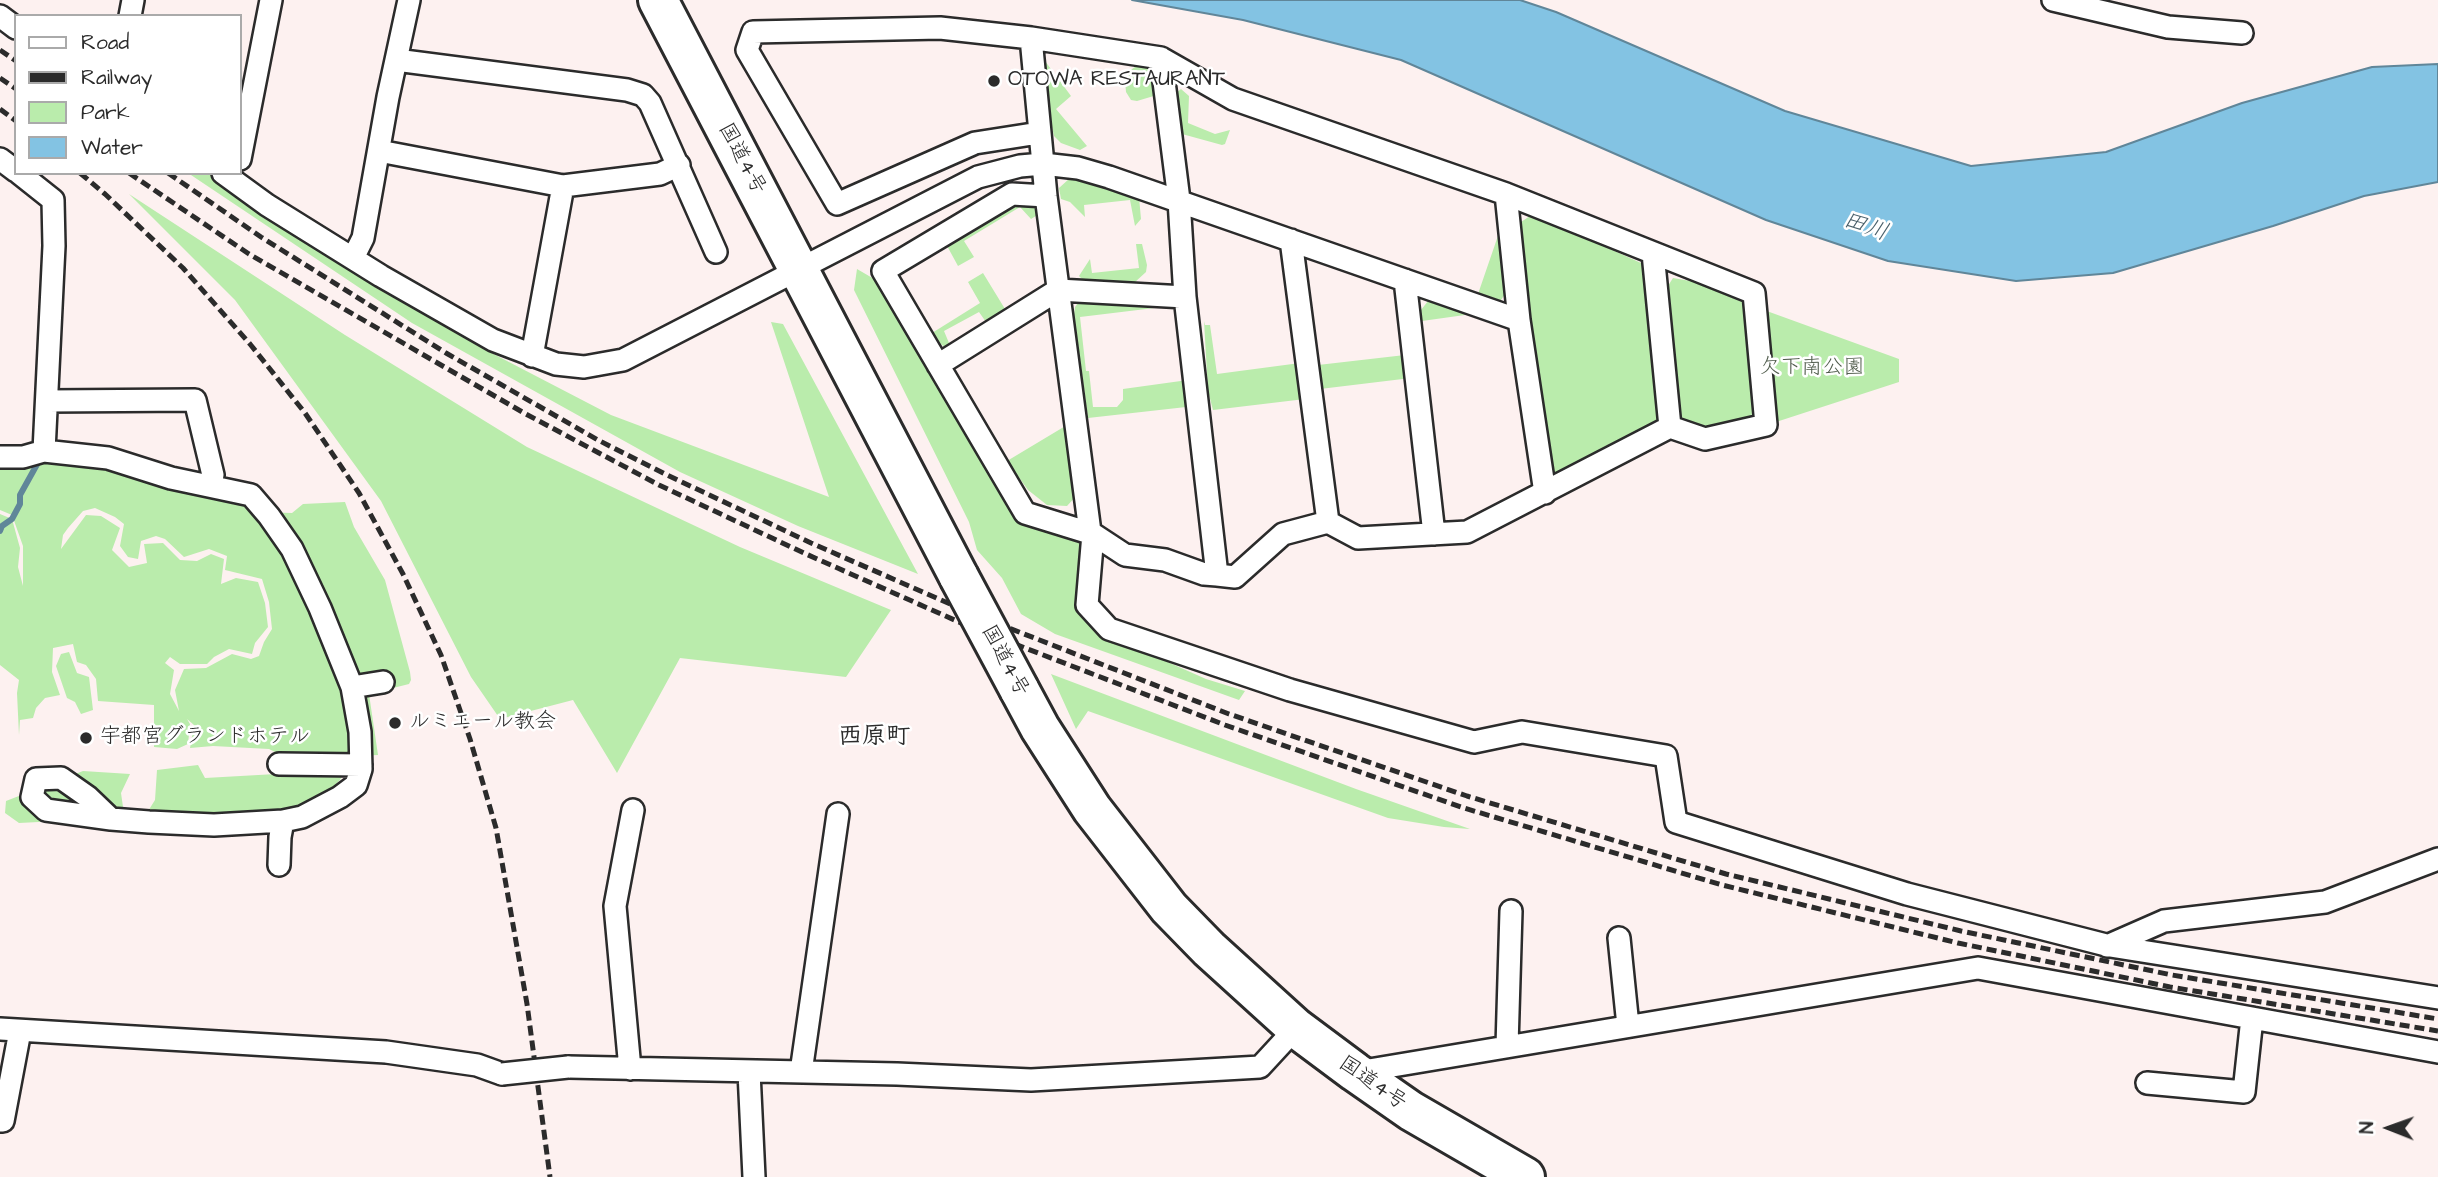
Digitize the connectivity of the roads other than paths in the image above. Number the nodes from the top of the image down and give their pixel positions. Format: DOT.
graph roads {
  1 [pos="271,0"];
  2 [pos="410,0"];
  3 [pos="658,0"];
  4 [pos="2053,0"];
  5 [pos="2242,33"];
  6 [pos="1031,38"];
  7 [pos="1161,58"];
  8 [pos="396,60"];
  9 [pos="1039,134"];
  10 [pos="242,149"];
  11 [pos="379,151"];
  12 [pos="0,159"];
  13 [pos="1043,164"];
  14 [pos="679,165"];
  15 [pos="14,170"];
  16 [pos="21,175"];
  17 [pos="232,176"];
  18 [pos="563,186"];
  19 [pos="1506,194"];
  20 [pos="1046,196"];
  21 [pos="1179,200"];
  22 [pos="1292,240"];
  23 [pos="716,251"];
  24 [pos="1653,253"];
  25 [pos="353,258"];
  26 [pos="798,268"];
  27 [pos="1405,280"];
  28 [pos="1058,290"];
  29 [pos="1185,297"];
  30 [pos="1519,320"];
  31 [pos="532,356"];
  32 [pos="938,365"];
  33 [pos="47,401"];
  34 [pos="1670,427"];
  35 [pos="44,452"];
  36 [pos="0,457"];
  37 [pos="213,475"];
  38 [pos="1545,493"];
  39 [pos="1328,522"];
  40 [pos="1093,534"];
  41 [pos="1434,534"];
  42 [pos="1217,575"];
  43 [pos="383,682"];
  44 [pos="352,687"];
  45 [pos="279,764"];
  46 [pos="360,765"];
  47 [pos="633,810"];
  48 [pos="838,814"];
  49 [pos="111,819"];
  50 [pos="283,821"];
  51 [pos="2438,859"];
  52 [pos="279,865"];
  53 [pos="1511,911"];
  54 [pos="1619,938"];
  55 [pos="2107,946"];
  56 [pos="2438,998"];
  57 [pos="2252,1018"];
  58 [pos="1628,1026"];
  59 [pos="1296,1028"];
  60 [pos="10,1030"];
  61 [pos="1507,1046"];
  62 [pos="2438,1052"];
  63 [pos="630,1069"];
  64 [pos="749,1072"];
  65 [pos="801,1072"];
  66 [pos="1355,1072"];
  67 [pos="2147,1083"];
  68 [pos="0,1121"];
  69 [pos="754,1177"];
  70 [pos="1525,1177"];
  1 -- 10 [label="street"];
  2 -- 8 [label="street"];
  3 -- 26 [label="highway, 国道4号"];
  4 -- 5 [label="street"];
  6 -- 7 [label="street"];
  6 -- 9 [label="street"];
  6 -- 9 [label="street"];
  7 -- 19 [label="street"];
  7 -- 21 [label="street"];
  8 -- 11 [label="street"];
  8 -- 14 [label="street"];
  9 -- 13 [label="street"];
  11 -- 18 [label="street"];
  11 -- 25 [label="street"];
  12 -- 15 [label="street"];
  13 -- 20 [label="street"];
  13 -- 21 [label="street"];
  13 -- 26 [label="street"];
  14 -- 18 [label="street"];
  14 -- 23 [label="street"];
  16 -- 33 [label="street"];
  17 -- 25 [label="street"];
  18 -- 31 [label="street"];
  19 -- 24 [label="street"];
  19 -- 30 [label="street"];
  20 -- 28 [label="street"];
  20 -- 32 [label="street"];
  21 -- 22 [label="street"];
  21 -- 29 [label="street"];
  22 -- 27 [label="street"];
  22 -- 39 [label="street"];
  24 -- 34 [label="street"];
  24 -- 34 [label="street"];
  25 -- 31 [label="street"];
  26 -- 31 [label="street"];
  26 -- 59 [label="highway, 国道4号, bridge"];
  27 -- 30 [label="street"];
  27 -- 41 [label="street"];
  28 -- 29 [label="street"];
  28 -- 32 [label="street"];
  28 -- 40 [label="street"];
  29 -- 42 [label="street"];
  30 -- 38 [label="street"];
  32 -- 40 [label="street"];
  33 -- 35 [label="street"];
  33 -- 37 [label="street"];
  34 -- 38 [label="street"];
  35 -- 36 [label="street"];
  35 -- 44 [label="street"];
  38 -- 41 [label="street"];
  39 -- 41 [label="street"];
  39 -- 42 [label="street"];
  40 -- 42 [label="street"];
  40 -- 55 [label="street"];
  43 -- 44 [label="street"];
  44 -- 46 [label="street"];
  45 -- 46 [label="street"];
  46 -- 50 [label="street"];
  47 -- 63 [label="street"];
  48 -- 65 [label="street"];
  49 -- 50 [label="street"];
  50 -- 52 [label="street"];
  51 -- 55 [label="street"];
  53 -- 61 [label="street"];
  54 -- 58 [label="street"];
  55 -- 56 [label="street"];
  57 -- 58 [label="street"];
  57 -- 62 [label="street"];
  57 -- 67 [label="street"];
  58 -- 61 [label="street"];
  59 -- 65 [label="street"];
  59 -- 66 [label="highway, 国道4号"];
  60 -- 63 [label="street, bridge"];
  60 -- 68 [label="street"];
  61 -- 66 [label="street"];
  63 -- 64 [label="street"];
  64 -- 65 [label="street"];
  64 -- 69 [label="street"];
  66 -- 70 [label="highway, 国道4号"];
}
